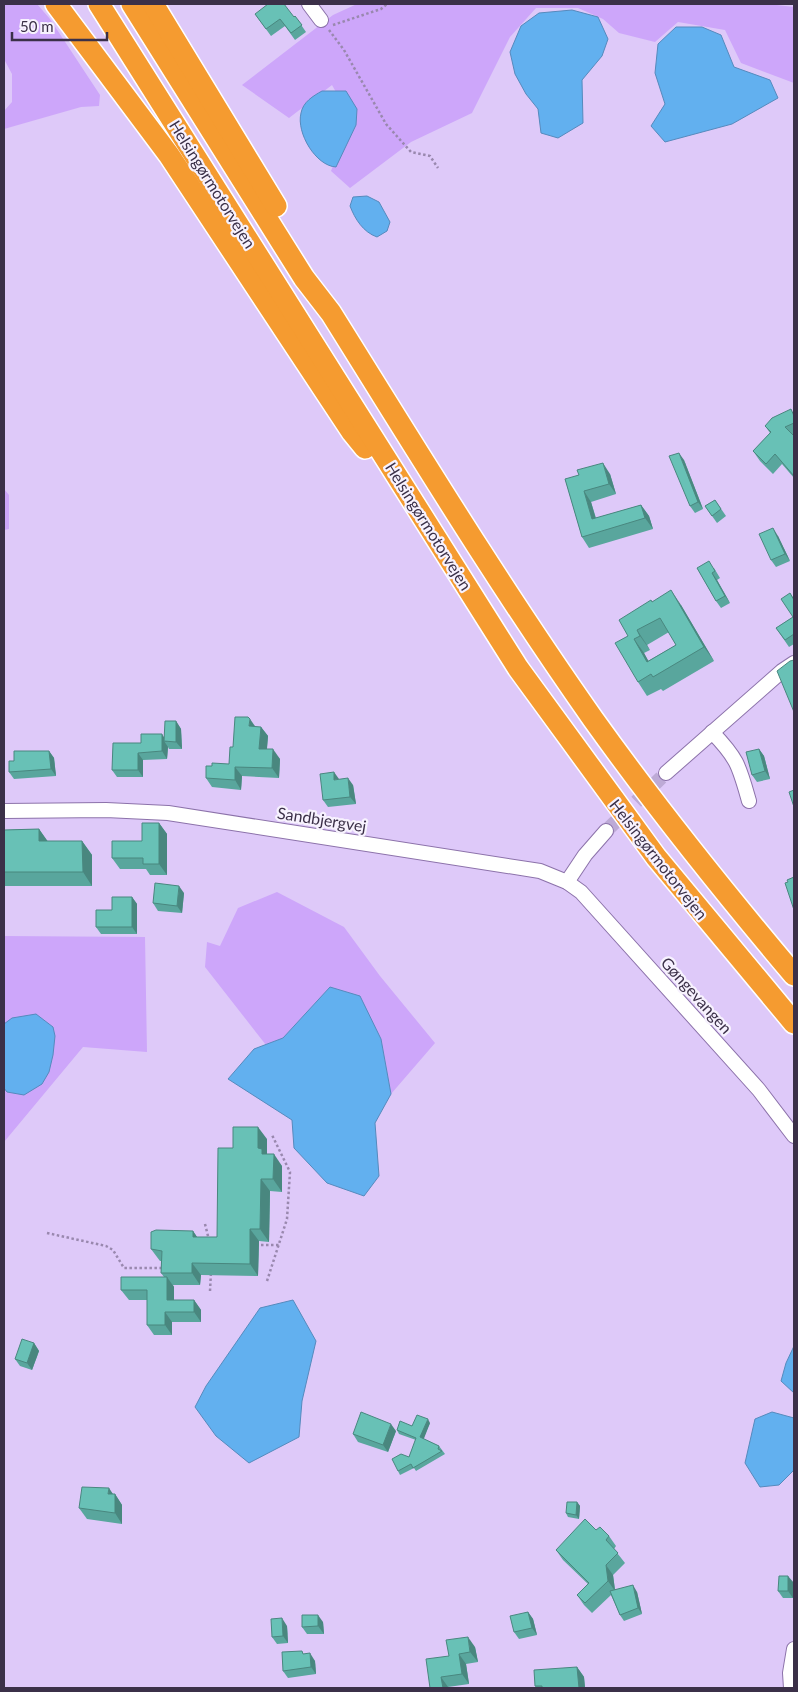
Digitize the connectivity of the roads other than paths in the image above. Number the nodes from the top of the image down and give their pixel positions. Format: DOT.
graph roads {
  1 [pos="56,4"];
  2 [pos="99,4"];
  3 [pos="132,4"];
  4 [pos="153,4"];
  5 [pos="309,4"];
  6 [pos="324,24"];
  7 [pos="331,313"];
  8 [pos="427,524"];
  9 [pos="794,663"];
  10 [pos="712,732"];
  11 [pos="666,773"];
  12 [pos="749,801"];
  13 [pos="4,810"];
  14 [pos="606,831"];
  15 [pos="567,882"];
  16 [pos="794,975"];
  17 [pos="794,1023"];
  18 [pos="794,1136"];
  19 [pos="794,1649"];
  20 [pos="791,1688"];
  1 -- 8 [label="highway"];
  2 -- 8 [label="highway, Helsingørmotorvejen"];
  3 -- 7 [label="highway, Helsingørmotorvejen"];
  4 -- 7 [label="highway"];
  5 -- 6 [label="street"];
  7 -- 16 [label="highway, Helsingørmotorvejen"];
  8 -- 17 [label="highway, Helsingørmotorvejen"];
  9 -- 10 [label="street"];
  10 -- 11 [label="street"];
  10 -- 12 [label="street"];
  13 -- 15 [label="street, Sandbjergvej"];
  14 -- 15 [label="street"];
  15 -- 18 [label="street, Gøngevangen"];
  19 -- 20 [label="street"];
}
